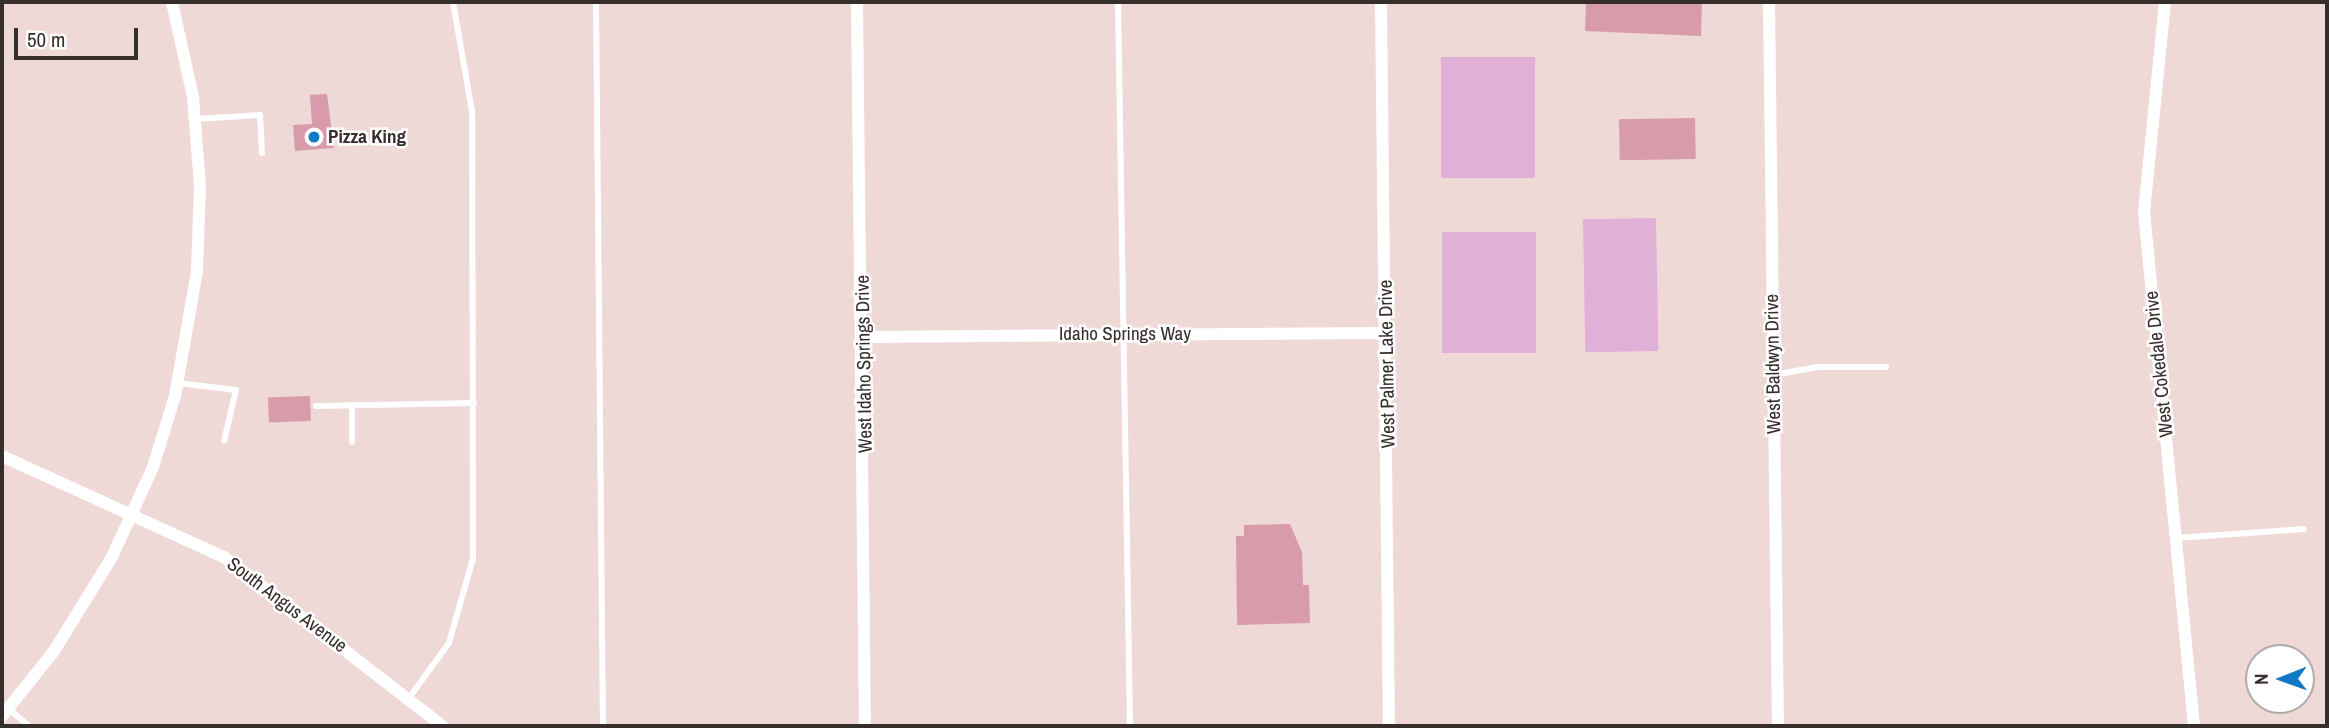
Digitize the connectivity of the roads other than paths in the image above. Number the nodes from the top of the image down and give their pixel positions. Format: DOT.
graph roads {
  1 [pos="172,2"];
  2 [pos="453,2"];
  3 [pos="596,2"];
  4 [pos="857,2"];
  5 [pos="1118,2"];
  6 [pos="1381,2"];
  7 [pos="1769,2"];
  8 [pos="2165,2"];
  9 [pos="195,119"];
  10 [pos="262,153"];
  11 [pos="1386,333"];
  12 [pos="1123,334"];
  13 [pos="863,337"];
  14 [pos="1886,367"];
  15 [pos="1773,375"];
  16 [pos="178,383"];
  17 [pos="474,403"];
  18 [pos="352,405"];
  19 [pos="316,406"];
  20 [pos="223,441"];
  21 [pos="352,442"];
  22 [pos="2,456"];
  23 [pos="134,515"];
  24 [pos="2304,529"];
  25 [pos="2176,538"];
  26 [pos="409,698"];
  27 [pos="5,712"];
  28 [pos="29,726"];
  29 [pos="443,726"];
  30 [pos="603,726"];
  31 [pos="865,726"];
  32 [pos="1130,726"];
  33 [pos="1389,726"];
  34 [pos="1778,726"];
  35 [pos="2194,726"];
  1 -- 9 [label="street"];
  2 -- 17 [label="lane"];
  3 -- 30 [label="lane"];
  4 -- 13 [label="street, West Idaho Springs Drive"];
  5 -- 12 [label="lane"];
  6 -- 11 [label="street, West Palmer Lake Drive"];
  7 -- 15 [label="street, West Baldwyn Drive"];
  8 -- 25 [label="street, West Cokedale Drive"];
  9 -- 10 [label="lane"];
  9 -- 16 [label="street"];
  11 -- 12 [label="street, Idaho Springs Way"];
  11 -- 33 [label="street, West Palmer Lake Drive"];
  12 -- 13 [label="street, Idaho Springs Way"];
  12 -- 32 [label="lane"];
  13 -- 31 [label="street, West Idaho Springs Drive"];
  14 -- 15 [label="lane"];
  15 -- 34 [label="street, West Baldwyn Drive"];
  16 -- 20 [label="lane"];
  16 -- 23 [label="street"];
  17 -- 18 [label="lane"];
  17 -- 26 [label="lane"];
  18 -- 19 [label="lane"];
  18 -- 21 [label="lane"];
  22 -- 23 [label="street, South Angus Avenue"];
  23 -- 26 [label="street, South Angus Avenue"];
  23 -- 27 [label="street"];
  24 -- 25 [label="lane"];
  25 -- 35 [label="street, West Cokedale Drive"];
  26 -- 29 [label="street, South Angus Avenue"];
  27 -- 28 [label="lane"];
}
